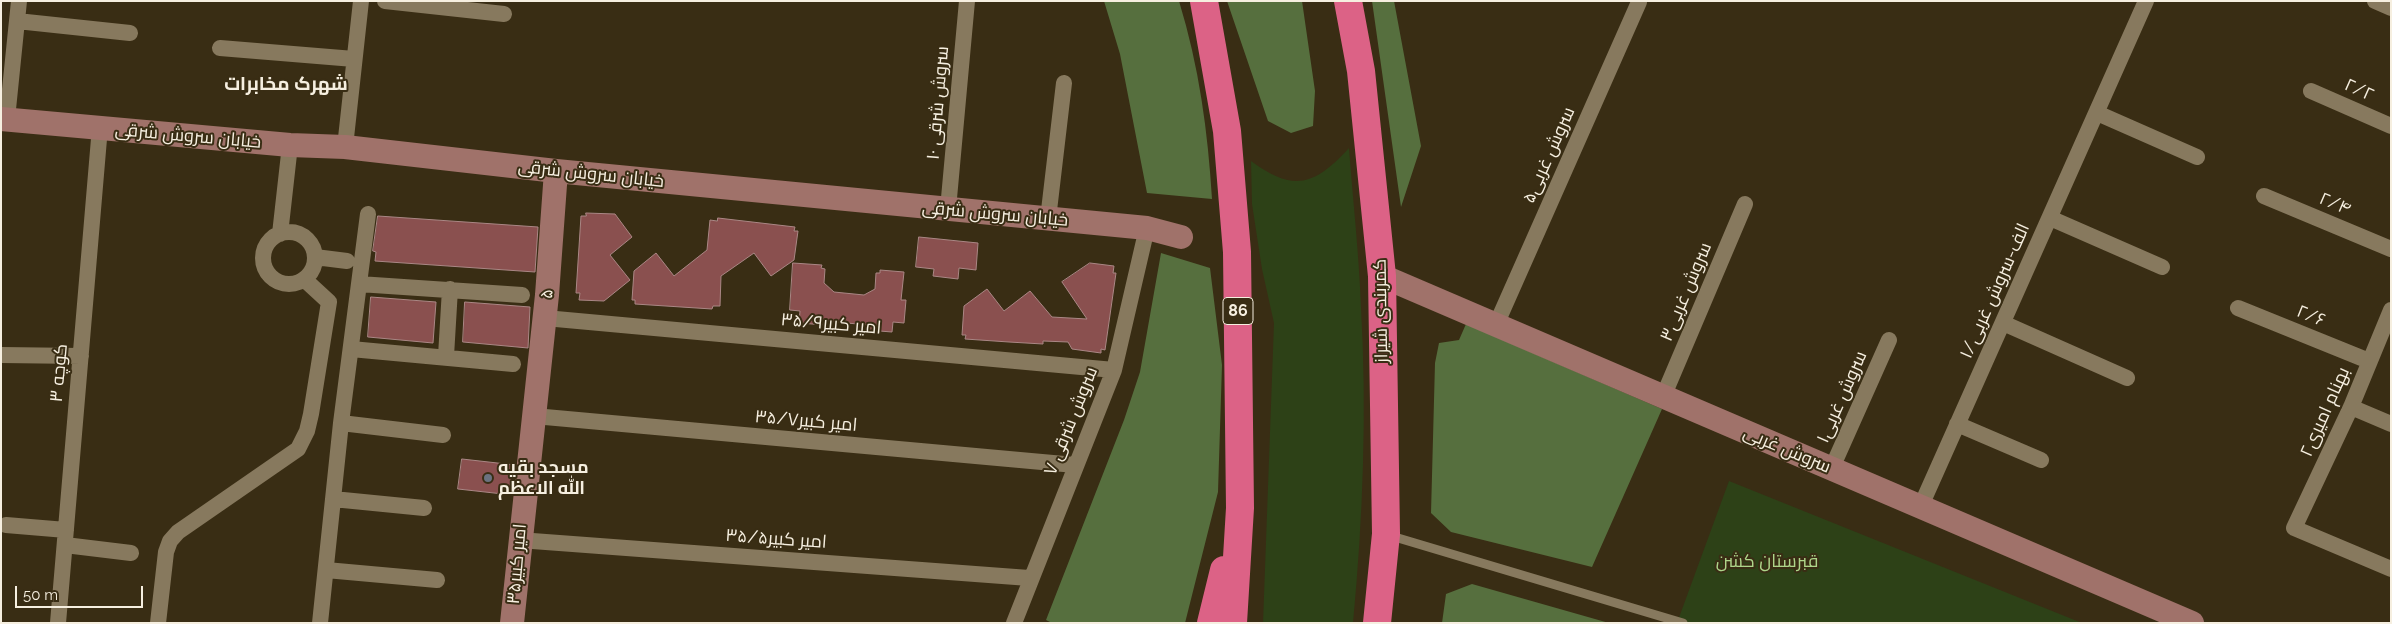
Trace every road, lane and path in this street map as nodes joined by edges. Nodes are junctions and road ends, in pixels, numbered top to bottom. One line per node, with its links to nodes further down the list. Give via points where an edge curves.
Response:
1 (19, 1): 12 (street)
2 (361, 1): 15 (street)
3 (386, 1): 11 (street)
4 (967, 1): 28 (street, سروش شرقی ۱۰)
5 (1204, 1): 70 (highway, 86, via 1227,131 1237,252)
6 (1348, 1): 39 (highway, کمربندی شیراز, via 1362,71)
7 (2146, 1): 18 (street, ۱/الف-سروش غربی)
8 (2375, 1): 10 (street)
9 (1639, 2): 48 (street, سروش غربی۵)
10 (2391, 8)
11 (504, 14)
12 (17, 21): 13 (street); 19 (street)
13 (130, 33)
14 (220, 48): 15 (street)
15 (354, 59): 23 (street)
16 (1064, 83): 31 (street)
17 (2311, 90): 20 (street, ۲/۲)
18 (2097, 113): 24 (street); 30 (street, ۱/الف-سروش غربی)
19 (4, 119): 21 (street, خیابان سروش شرقی)
20 (2391, 126)
21 (100, 127): 22 (street, خیابان سروش شرقی); 52 (street, کوچه ۳)
22 (290, 145): 23 (street, خیابان سروش شرقی); 33 (street)
23 (345, 147): 25 (street, خیابان سروش شرقی)
24 (2197, 157)
25 (556, 172): 28 (street, خیابان سروش شرقی); 46 (street, ۵)
26 (2264, 196): 35 (street, ۲/۴)
27 (1745, 204): 58 (street, سروش غربی۳)
28 (948, 209): 31 (street, خیابان سروش شرقی)
29 (368, 214): 41 (street)
30 (2050, 218): 38 (street); 47 (street, ۱/الف-سروش غربی)
31 (1048, 219): 32 (street, خیابان سروش شرقی)
32 (1147, 228): 34 (street, خیابان سروش شرقی); 56 (street, سروش شرقی ۷)
33 (280, 234): 36 (street, via 288,232 304,236 310,242); 40 (street, via 272,238 264,253 266,270 272,277 288,284)
34 (1181, 237)
35 (2391, 249)
36 (315, 258): 37 (street); 40 (street, via 314,266)
37 (347, 261)
38 (2162, 267)
39 (1382, 276): 48 (street, سروش غربی); 73 (highway, کمربندی شیراز)
40 (304, 279): 82 (street, via 328,302 307,431 298,449 178,532 170,541)
41 (359, 284): 42 (street); 50 (street)
42 (450, 289): 43 (street); 53 (street)
43 (522, 295)
44 (2238, 308): 54 (street, ۲/۶)
45 (2391, 310): 54 (street, بهنام امیری۲)
46 (545, 318): 56 (street, امیر کبیر۳۵/۹); 60 (street, ۵)
47 (2003, 322): 57 (street); 62 (street, ۱/الف-سروش غربی)
48 (1496, 325): 58 (street, سروش غربی)
49 (1888, 340): 67 (street, سروش غربی۱)
50 (350, 349): 53 (street); 61 (street)
51 (1, 354): 52 (street)
52 (80, 356): 74 (street, کوچه ۳)
53 (446, 356): 55 (street)
54 (2369, 361): 59 (street, بهنام امیری۲)
55 (513, 364)
56 (1114, 370): 66 (street, سروش شرقی ۷)
57 (2127, 378)
58 (1663, 397): 67 (street, سروش غربی)
59 (2351, 407): 63 (street); 77 (street, بهنام امیری۲, via 2294,528)
60 (534, 416): 66 (street, امیر کبیر۳۵/۷); 75 (street, امیر کبیر۳۵)
61 (341, 423): 64 (street); 68 (street)
62 (1957, 424): 65 (street); 71 (street, ۱/الف-سروش غربی)
63 (2391, 424)
64 (443, 435)
65 (2041, 460)
66 (1075, 465): 79 (street, سروش شرقی ۷)
67 (1832, 470): 71 (street, سروش غربی)
68 (333, 499): 69 (street); 78 (street)
69 (424, 508)
70 (1240, 508): 86 (highway); 87 (highway, 86)
71 (1920, 508): 91 (street, سروش غربی)
72 (6, 524): 74 (street)
73 (1386, 534): 88 (highway, کمربندی شیراز); 89 (highway); 90 (lane)
74 (65, 538): 76 (street); 81 (street, کوچه ۳)
75 (519, 540): 79 (street, امیر کبیر۳۵/۵); 84 (street, امیر کبیر۳۵)
76 (131, 553)
77 (2391, 569)
78 (326, 570): 80 (street); 83 (street)
79 (1029, 578): 85 (street, سروش شرقی ۷)
80 (437, 580)
81 (58, 623)
82 (158, 623)
83 (320, 623)
84 (512, 623)
85 (1014, 623)
86 (1210, 623)
87 (1233, 623)
88 (1377, 623)
89 (1392, 623)
90 (1682, 623)
91 (2192, 623)

